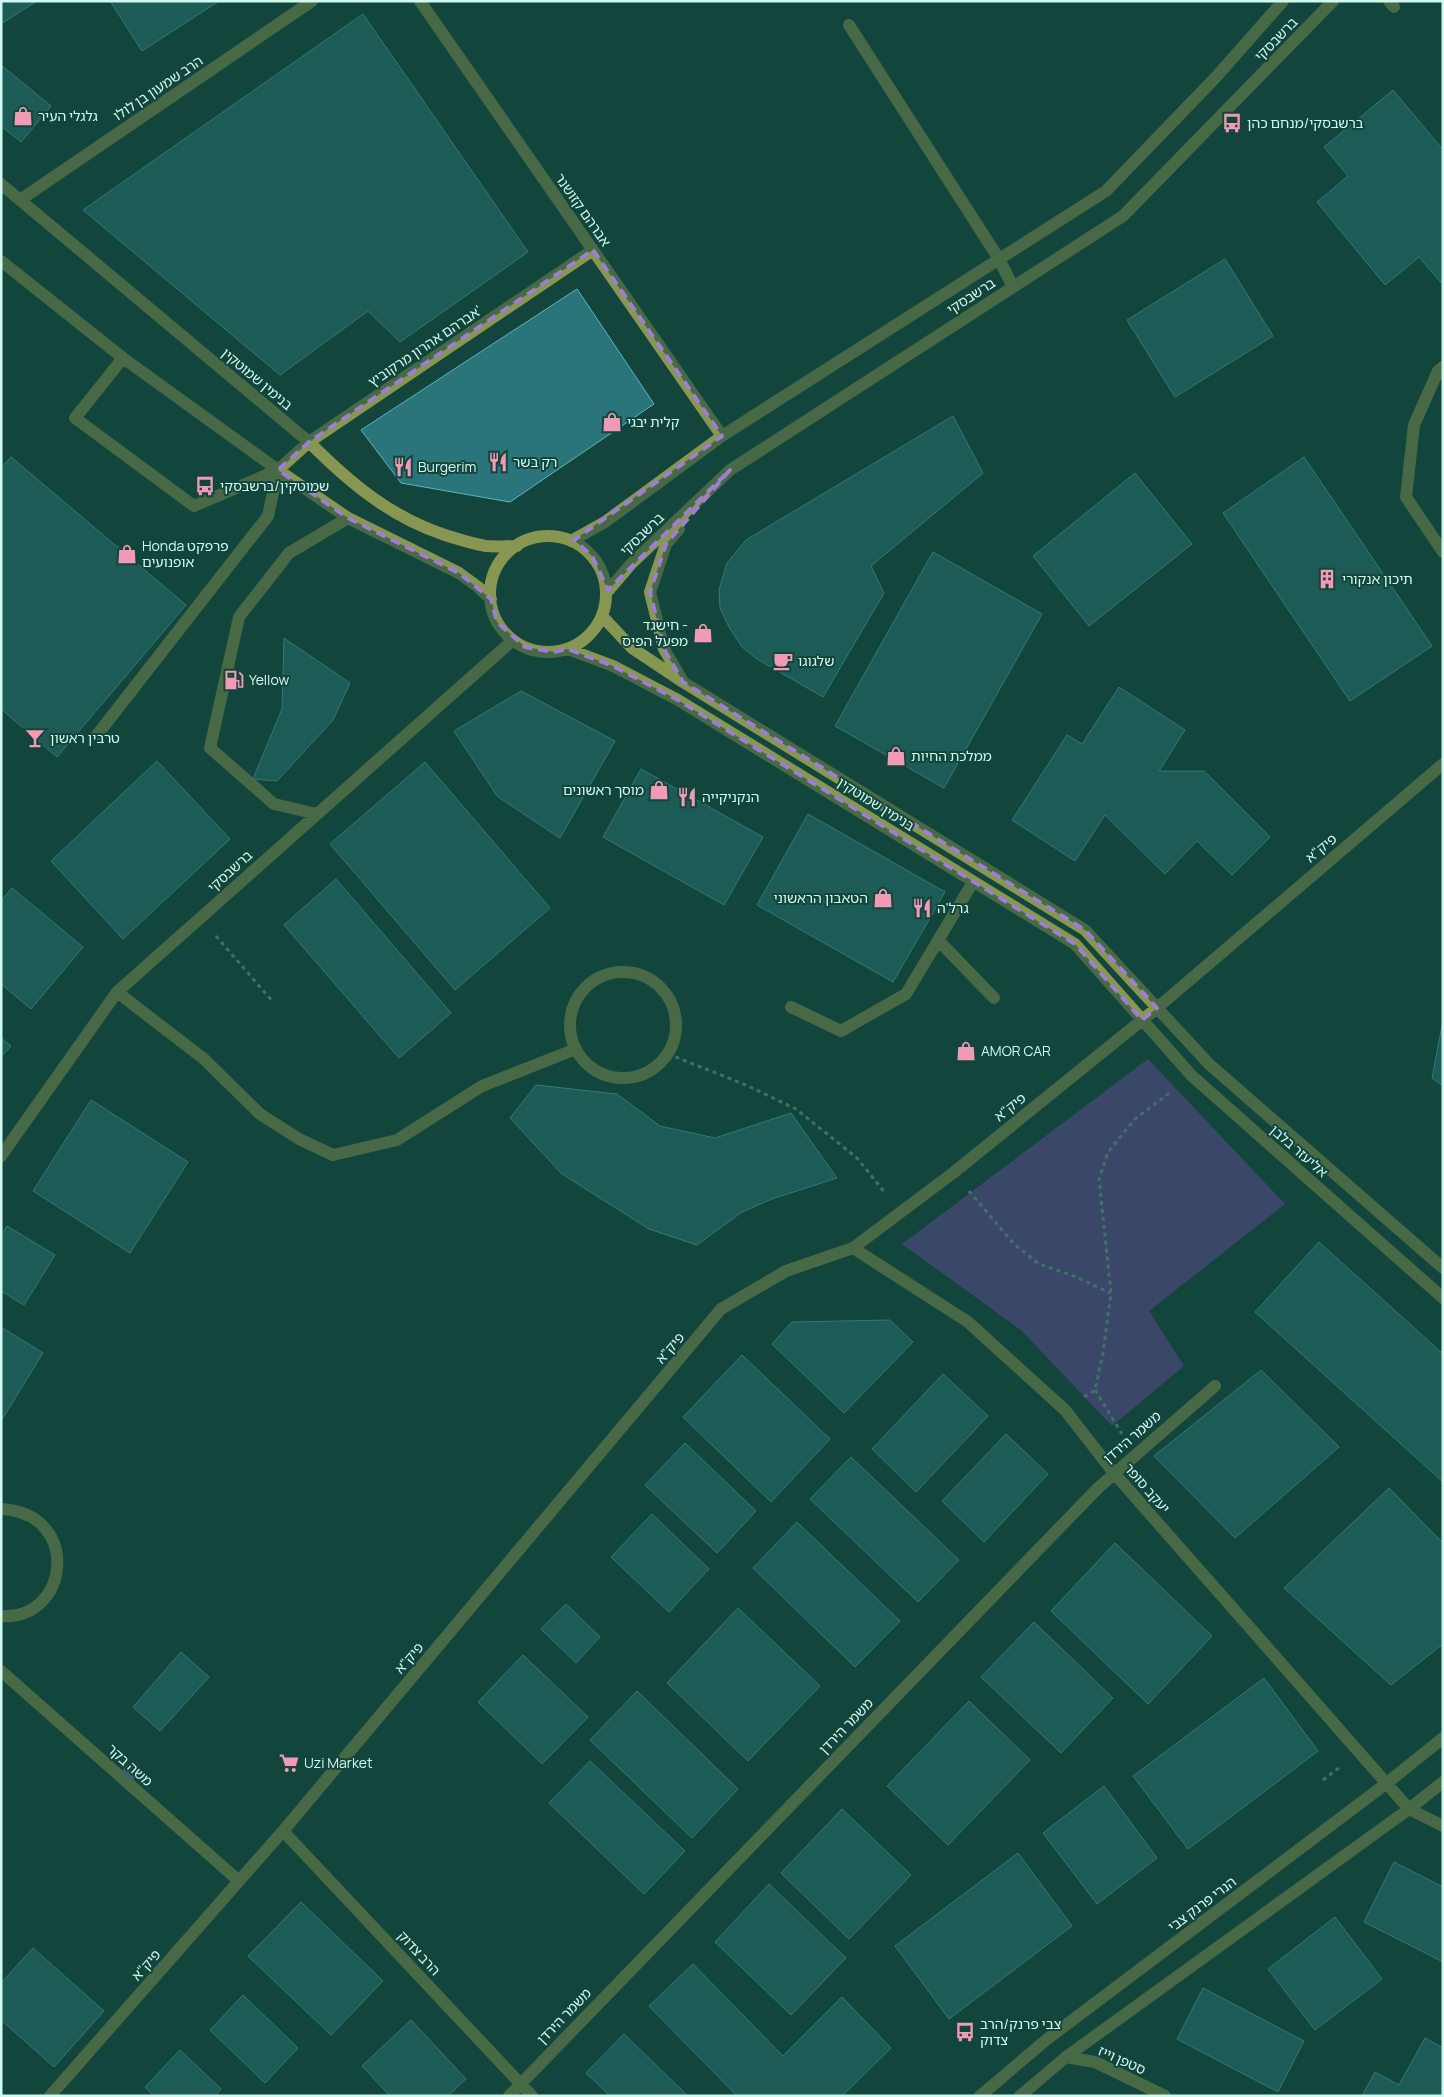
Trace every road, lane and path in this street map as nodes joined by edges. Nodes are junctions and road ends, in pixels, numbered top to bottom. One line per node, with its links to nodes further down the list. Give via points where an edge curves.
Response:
1 (312, 1): 7 (street, הרב שמעון בן לולו)
2 (420, 1): 8 (street, אברהם קזושנר)
3 (1283, 1): 9 (street, ברשבסקי, via 1216,77 1106,191)
4 (1333, 1): 11 (street, ברשבסקי, via 1123,216)
5 (849, 25): 9 (street)
6 (1, 184): 7 (street, בנימין שמוטקין)
7 (20, 200): 15 (street, בנימין שמוטקין)
8 (593, 250): 14 (street, אברהם קזושנר); 15 (street, אברהם אהרון מרקוביץ')
9 (999, 259): 11 (street); 14 (street, ברשבסקי)
10 (1, 261): 12 (street)
11 (1014, 287): 17 (street, ברשבסקי)
12 (123, 358): 16 (street); 16 (street, אברהם אהרון מרקוביץ', via 75,418 194,506)
13 (1443, 368): 21 (street, via 1438,371 1414,426 1406,497)
14 (722, 436): 19 (street, ברשבסקי, via 605,522)
15 (309, 442): 16 (street, אברהם אהרון מרקוביץ'); 20 (street, בנימין שמוטקין, via 337,470 380,504 421,527 485,546)
16 (278, 470): 18 (street); 28 (street, via 268,516)
17 (730, 470): 22 (street, ברשבסקי, via 631,564); 27 (street, via 666,544 650,592 664,648)
18 (348, 518): 23 (street, via 459,572); 30 (street, via 289,553 240,617 210,748 274,804)
19 (571, 541): 20 (street, via 543,537); 22 (street, via 592,556 600,567)
20 (517, 546): 23 (street, via 496,569)
21 (1443, 552)
22 (606, 593): 24 (street)
23 (491, 599): 25 (street, via 497,622)
24 (602, 616): 26 (street, via 588,636); 27 (street, בנימין שמוטקין, via 632,648)
25 (513, 640): 26 (street, via 539,652); 30 (street, ברשבסקי)
26 (568, 649): 31 (street, בנימין שמוטקין, via 613,666 678,700)
27 (684, 682): 38 (street, בנימין שמוטקין, via 1085,930)
28 (97, 734)
29 (1443, 764): 38 (street, פיק"א)
30 (317, 814): 32 (street, ברשבסקי)
31 (973, 882): 33 (street); 39 (street, בנימין שמוטקין, via 1075,944)
32 (200, 918): 34 (street, ברשבסקי); 36 (path)
33 (938, 940): 35 (street); 37 (street, via 906,994 841,1031)
34 (117, 992): 40 (street, via 204,1059 260,1114 299,1139 333,1155 397,1140 482,1086); 43 (street, ברשבסקי)
35 (994, 998)
36 (273, 1002)
37 (791, 1007)
38 (1157, 1008): 39 (street, פיק"א); 47 (street, אליעזר בלבן, via 1209,1064)
39 (1142, 1020): 42 (street, אליעזר בלבן); 44 (street, פיק"א)
40 (576, 1050): 41 (street, via 603,1074 621,1078 655,1068); 41 (street, via 571,1034 571,1017 576,1001 599,978 615,972 632,972 648,977 671,1001 677,1019 675,1038)
41 (668, 1054): 45 (path, via 796,1109 857,1158)
42 (1192, 1076): 48 (path, via 1135,1119 1108,1152 1099,1179); 49 (street, אליעזר בלבן)
43 (1, 1156)
44 (952, 1173): 45 (street, פיק"א); 48 (path, via 1014,1244 1039,1264)
45 (901, 1212): 46 (street, פיק"א)
46 (854, 1248): 52 (street, יעקב סופר, via 968,1322); 63 (street, פיק"א, via 786,1271 721,1309)
47 (1443, 1268)
48 (1111, 1293): 51 (path)
49 (1443, 1298)
50 (1215, 1386): 53 (street, משמר הירדן)
51 (1095, 1390): 52 (path); 53 (path)
52 (1065, 1410): 54 (street, יעקב סופר)
53 (1135, 1455): 54 (street, משמר הירדן)
54 (1114, 1473): 60 (street, יעקב סופר); 66 (street, משמר הירדן)
55 (1, 1509): 56 (street, via 32,1516 44,1526 54,1541 58,1557 57,1574 51,1590 40,1603 25,1612)
56 (1, 1616)
57 (1, 1671): 64 (street, משה בקר)
58 (1443, 1738): 60 (street, הנרי פרנק צבי)
59 (1443, 1782): 61 (street)
60 (1386, 1783): 61 (street, יעקב סופר); 70 (street, הנרי פרנק צבי, via 1046,2040)
61 (1409, 1809): 62 (street); 65 (street)
62 (1443, 1826)
63 (283, 1831): 64 (street, פיק"א); 66 (street, הרב צדוק)
64 (239, 1881): 67 (street, פיק"א)
65 (1066, 2057): 71 (street); 72 (street, סטפן וייז, via 1095,2062)
66 (520, 2083): 68 (street, משמר הירדן); 69 (street, הרב צדוק)
67 (50, 2096)
68 (508, 2096)
69 (532, 2096)
70 (980, 2096)
71 (1020, 2096)
72 (1165, 2096)

